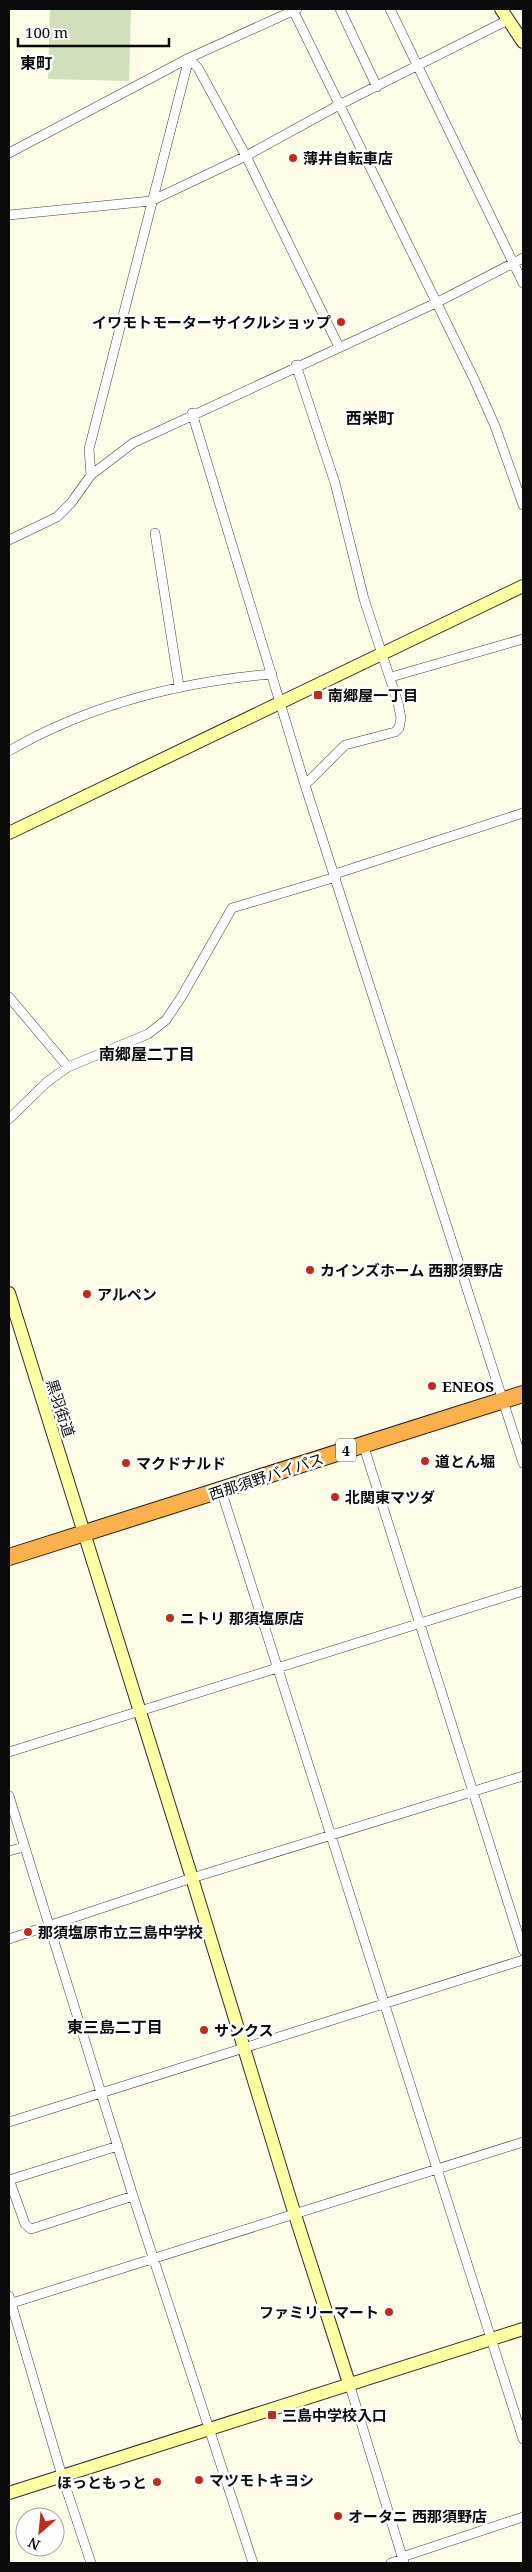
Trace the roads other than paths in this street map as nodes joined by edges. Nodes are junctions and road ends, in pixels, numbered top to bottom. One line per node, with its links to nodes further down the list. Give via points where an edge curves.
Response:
1 (340, 9): 9 (street)
2 (390, 9): 8 (street)
3 (501, 9): 5 (street)
4 (295, 10): 7 (street); 10 (street)
5 (508, 20): 6 (street); 8 (street)
6 (523, 42)
7 (189, 58): 11 (street); 12 (street, via 198,68); 13 (street)
8 (418, 67): 9 (street); 16 (street)
9 (377, 87): 10 (street)
10 (339, 105): 12 (street); 18 (street)
11 (9, 153)
12 (246, 156): 13 (street); 19 (street)
13 (151, 201): 14 (street); 22 (street, via 89,449)
14 (9, 215)
15 (523, 258): 16 (street)
16 (513, 263): 17 (street); 18 (street)
17 (523, 283)
18 (436, 303): 19 (street); 23 (street, via 495,426)
19 (340, 347): 20 (street)
20 (296, 365): 21 (street); 28 (street, via 335,484 364,599)
21 (192, 413): 22 (street, via 133,442); 29 (street)
22 (91, 475): 25 (street, via 57,517)
23 (523, 504)
24 (155, 533): 31 (street)
25 (9, 540)
26 (523, 586): 28 (street)
27 (523, 639): 30 (street)
28 (383, 653): 30 (street); 32 (street)
29 (272, 674): 31 (street); 32 (street)
30 (392, 677): 34 (street, via 401,718 399,728 345,745)
31 (179, 686): 33 (street, via 147,693 83,716)
32 (280, 702): 34 (street); 36 (street)
33 (9, 751)
34 (305, 785): 37 (street)
35 (523, 813): 37 (street)
36 (9, 833)
37 (336, 876): 39 (street, via 232,908 166,1020 148,1034); 43 (street)
38 (9, 997): 39 (street)
39 (68, 1067): 40 (street, via 47,1082)
40 (9, 1119)
41 (9, 1293): 47 (street, 黒羽街道)
42 (523, 1394): 43 (highway, 西那須野バイパス / 4)
43 (503, 1400): 44 (highway, 西那須野バイパス / 4); 45 (street)
44 (363, 1444): 46 (highway, 西那須野バイパス / 4); 50 (street)
45 (523, 1463)
46 (221, 1490): 47 (highway, 西那須野バイパス / 4); 51 (street)
47 (84, 1533): 48 (highway, 西那須野バイパス / 4); 52 (street, 黒羽街道)
48 (9, 1557)
49 (523, 1591): 50 (street)
50 (420, 1623): 51 (street); 55 (street)
51 (278, 1667): 52 (street); 57 (street)
52 (140, 1712): 53 (street); 60 (street, 黒羽街道)
53 (9, 1752)
54 (523, 1776): 55 (street)
55 (474, 1791): 57 (street); 63 (street)
56 (9, 1796): 58 (street)
57 (331, 1837): 60 (street); 65 (street)
58 (24, 1846): 59 (street); 61 (street)
59 (9, 1851)
60 (192, 1878): 61 (street); 66 (street, 黒羽街道)
61 (50, 1925): 62 (street); 67 (street)
62 (9, 1939)
63 (523, 1950)
64 (523, 1960): 65 (street)
65 (386, 2004): 66 (street); 71 (street)
66 (244, 2048): 67 (street); 74 (street, 黒羽街道)
67 (102, 2093): 68 (street); 70 (street)
68 (9, 2122)
69 (523, 2142): 71 (street)
70 (118, 2146): 72 (street); 73 (street)
71 (438, 2169): 74 (street); 78 (street)
72 (9, 2180): 73 (street, via 25,2224 31,2229)
73 (133, 2196): 75 (street)
74 (294, 2215): 75 (street); 79 (street, 黒羽街道)
75 (153, 2257): 76 (street); 80 (street)
76 (10, 2301): 82 (street)
77 (523, 2329): 78 (street)
78 (491, 2339): 79 (street); 81 (street)
79 (349, 2383): 80 (street); 85 (street)
80 (209, 2430): 82 (street); 87 (street)
81 (523, 2439)
82 (62, 2476): 83 (street); 86 (street)
83 (9, 2493)
84 (523, 2517): 85 (street)
85 (403, 2560): 88 (street)
86 (91, 2563)
87 (253, 2563)
88 (390, 2563)

